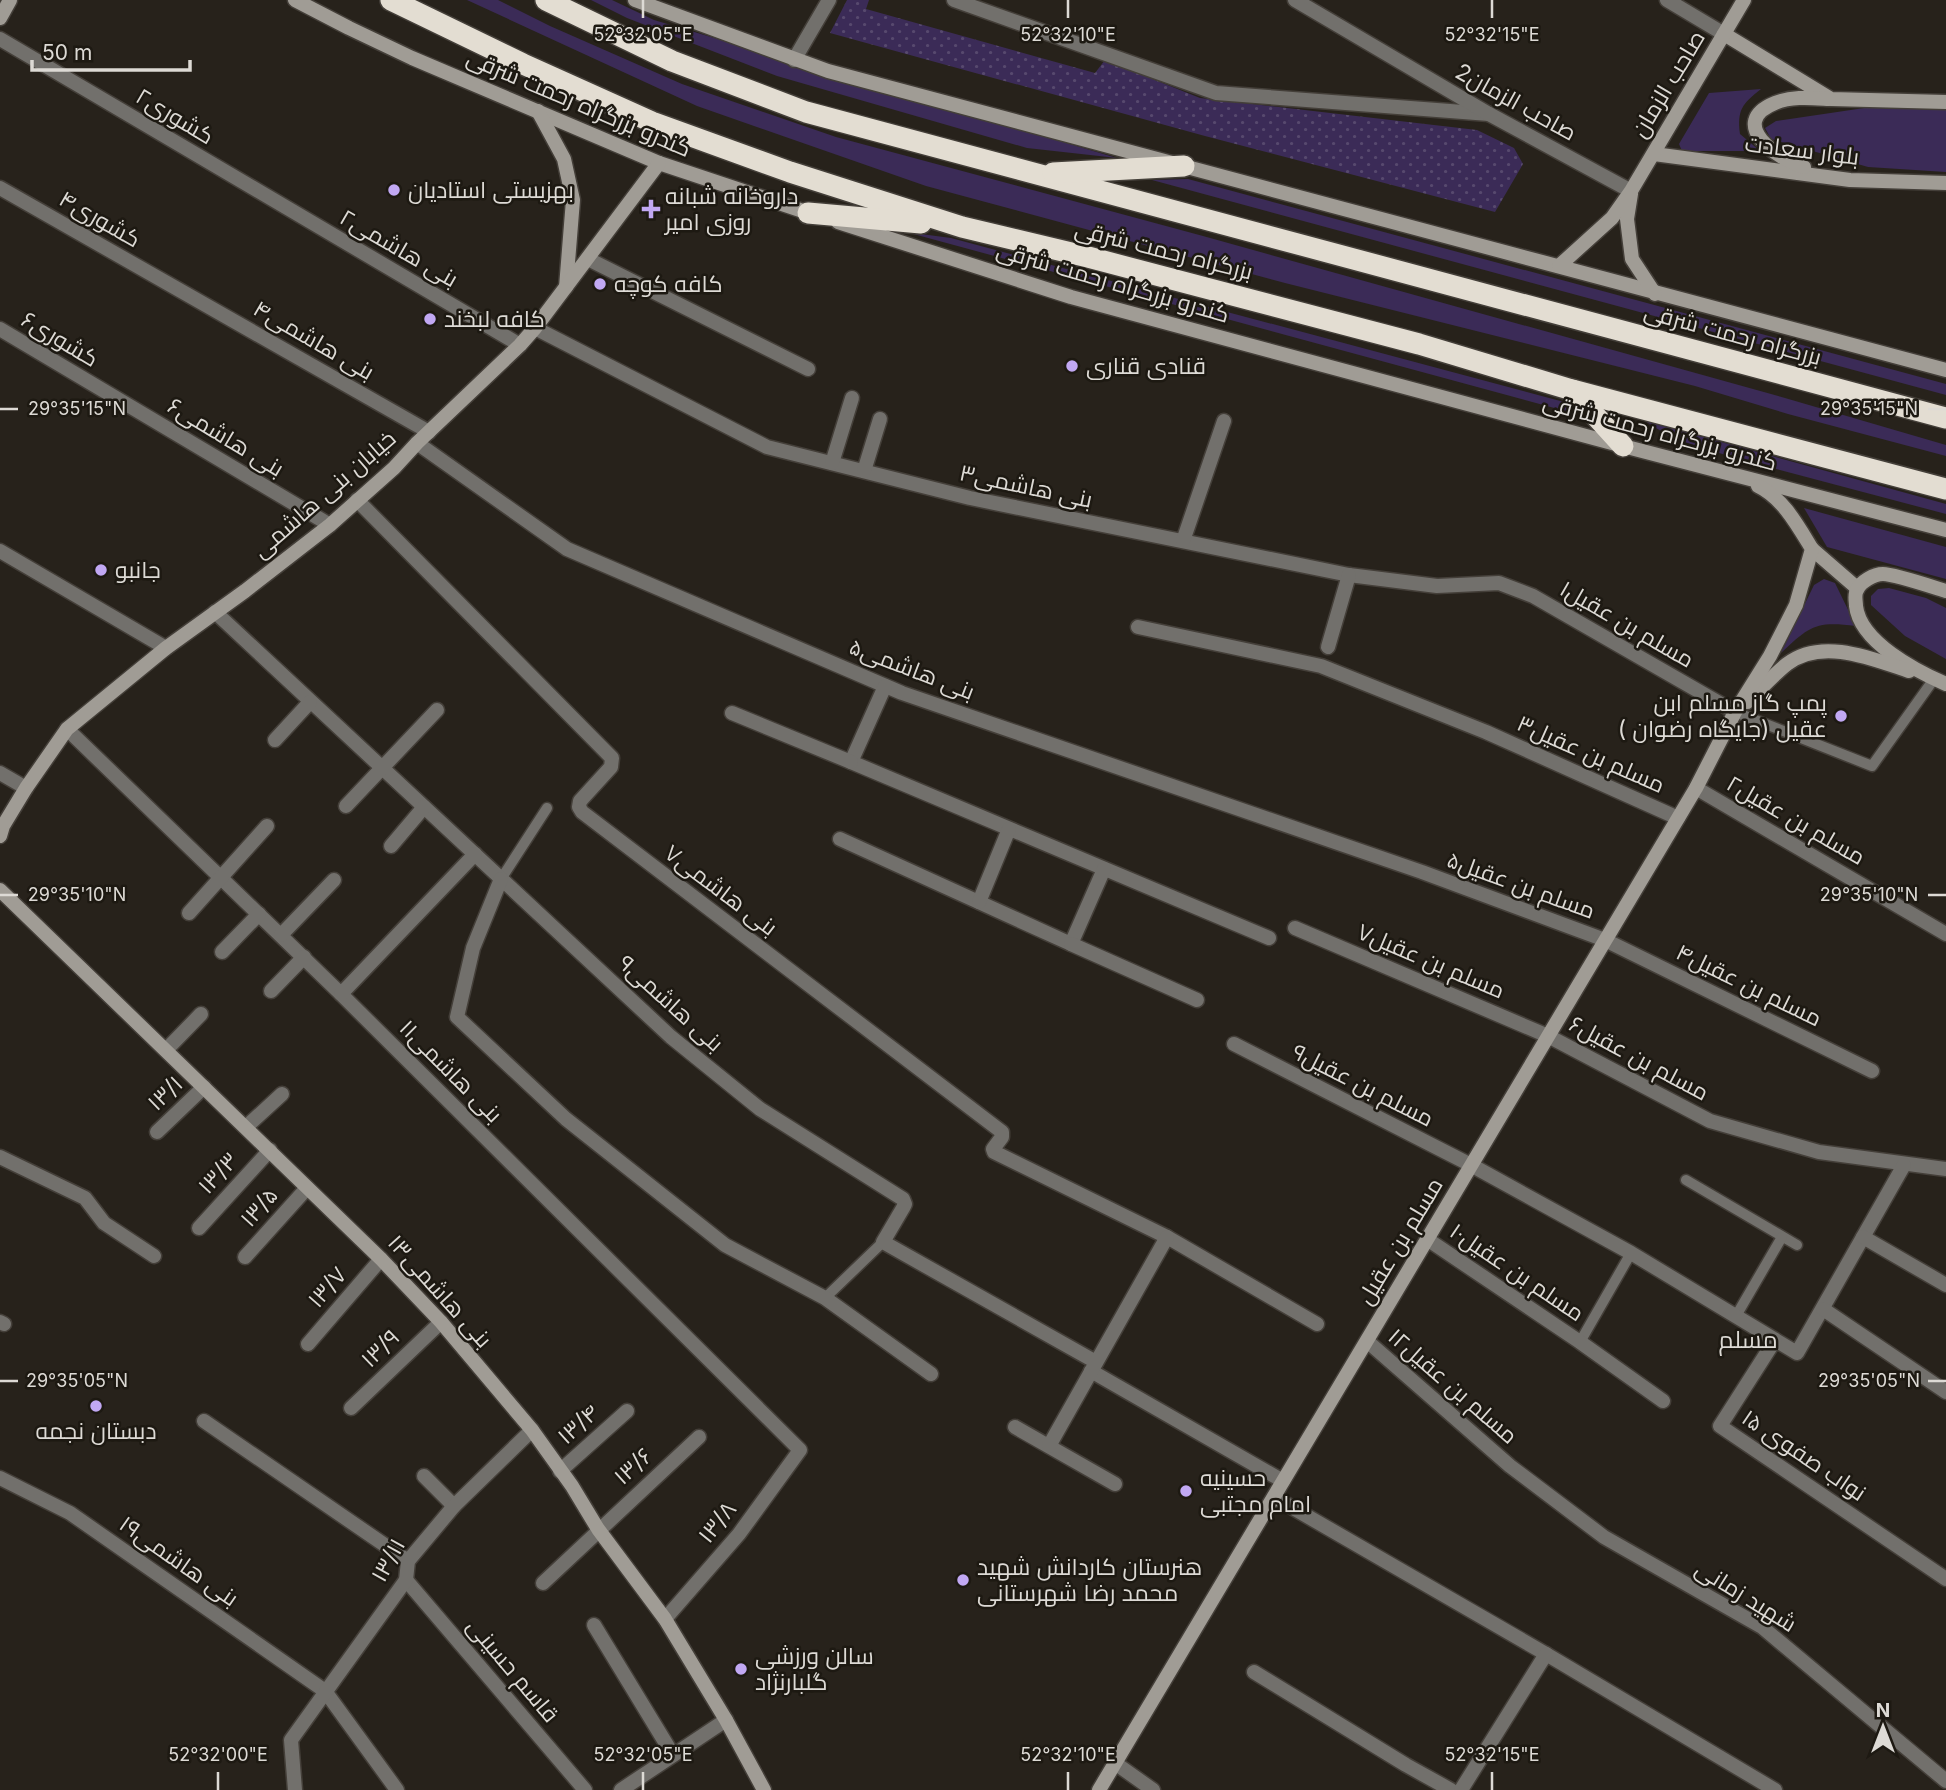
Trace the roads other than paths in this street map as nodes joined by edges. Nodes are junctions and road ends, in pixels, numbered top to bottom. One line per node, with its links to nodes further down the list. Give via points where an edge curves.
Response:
1 (10, 0): 11 (street)
2 (295, 0): 17 (street, کندرو بزرگراه رحمت شرقی, via 412,58)
3 (391, 0): 29 (highway, بزرگراه رحمت شرقی, via 652,122)
4 (546, 0): 22 (highway, بزرگراه رحمت شرقی, via 672,61 806,112)
5 (635, 0): 14 (street)
6 (829, 0): 14 (street)
7 (954, 0): 18 (street, via 1216,93)
8 (1667, 0): 12 (street)
9 (1745, 0): 12 (street, صاحب الزمان)
10 (1304, 2): 18 (street, 2صاحب الزمان)
11 (0, 18)
12 (1724, 34): 15 (street); 19 (street, صاحب الزمان)
13 (0, 39): 26 (street, کشوری۲)
14 (794, 60): 21 (street)
15 (1831, 99): 16 (street); 23 (street, via 1794,98 1774,104 1756,119 1756,130 1765,146 1790,163)
16 (1946, 102)
17 (538, 111): 20 (street, کندرو بزرگراه رحمت شرقی); 32 (street, via 564,159 573,200)
18 (1489, 114): 27 (street, 2صاحب الزمان)
19 (1654, 154): 23 (street, بلوار سعادت); 27 (street, صاحب الزمان)
20 (659, 163): 28 (street, کندرو بزرگراه رحمت شرقی); 30 (street, خیابان بنی هاشمی)
21 (1184, 166): 22 (highway); 31 (street)
22 (1033, 174): 43 (highway, بزرگراه رحمت شرقی)
23 (1850, 180): 24 (street, بلوار سعادت)
24 (1946, 183)
25 (0, 188): 33 (street, کشوری۴)
26 (255, 190): 37 (street, ۲بنی هاشمی)
27 (1632, 191): 31 (street, صاحب الزمان, via 1612,218); 34 (street, via 1627,219 1632,259)
28 (808, 213): 29 (highway); 48 (street, کندرو بزرگراه رحمت شرقی, via 1071,297)
29 (962, 227): 41 (highway, بزرگراه رحمت شرقی, via 1419,344)
30 (588, 259): 32 (street, خیابان بنی هاشمی); 38 (street)
31 (1559, 266): 34 (street)
32 (566, 288): 35 (street, خیابان بنی هاشمی)
33 (177, 289): 46 (street, ۴بنی هاشمی)
34 (1655, 294): 39 (street)
35 (535, 328): 37 (street, خیابان بنی هاشمی); 49 (street, بنی هاشمی۳, via 767,447)
36 (0, 329): 40 (street, کشوری۶)
37 (520, 345): 46 (street, خیابان بنی هاشمی)
38 (808, 369)
39 (1946, 370)
40 (98, 387): 54 (street, ۶بنی هاشمی)
41 (1573, 390): 48 (highway); 52 (highway, بزرگراه رحمت شرقی)
42 (852, 398): 49 (street)
43 (1946, 418)
44 (880, 419): 50 (street)
45 (1224, 421): 56 (street)
46 (429, 432): 47 (street, خیابان بنی هاشمی)
47 (417, 443): 53 (street, خیابان بنی هاشمی); 68 (street, بنی هاشمی۵, via 567,549)
48 (1623, 446): 51 (street, کندرو بزرگراه رحمت شرقی)
49 (832, 463): 50 (street, بنی هاشمی۳)
50 (864, 471): 56 (street, بنی هاشمی۳, via 970,498)
51 (1732, 474): 55 (street, کندرو بزرگراه رحمت شرقی); 57 (street, via 1768,491 1794,519)
52 (1946, 489)
53 (357, 500): 54 (street, خیابان بنی هاشمی); 127 (street, بنی هاشمی۷, via 612,758 611,767 580,801 582,813 1002,1132 994,1152)
54 (330, 525): 63 (street, خیابان بنی هاشمی)
55 (1946, 530)
56 (1183, 541): 59 (street, بنی هاشمی۳)
57 (1812, 549): 60 (street); 71 (street, مسلم بن عقیل, via 1796,605)
58 (0, 551): 66 (street)
59 (1349, 575): 62 (street, بنی هاشمی۳, via 1437,586 1499,583); 65 (street)
60 (1857, 588): 61 (street, via 1884,574); 67 (street, via 1857,616 1874,641)
61 (1946, 591)
62 (1533, 596): 71 (street, مسلم بن عقیل۱)
63 (215, 612): 66 (street, خیابان بنی هاشمی); 69 (street, بنی هاشمی۹)
64 (1138, 627): 83 (street, مسلم بن عقیل۳, via 1321,666 1486,732)
65 (1328, 647)
66 (166, 648): 73 (street, خیابان بنی هاشمی)
67 (1940, 682): 71 (street, via 1866,656 1821,650 1789,662); 71 (lane, via 1872,766)
68 (885, 685): 75 (street); 91 (street, بنی هاشمی۵)
69 (310, 702): 74 (street); 76 (street, بنی هاشمی۹)
70 (437, 710): 76 (street)
71 (1735, 712): 79 (street, مسلم بن عقیل)
72 (732, 713): 75 (street)
73 (67, 729): 78 (street, خیابان بنی هاشمی); 92 (street, بنی هاشمی۱۱)
74 (275, 740)
75 (850, 762): 85 (street)
76 (382, 768): 80 (street); 81 (street, بنی هاشمی۹)
77 (0, 773): 78 (street)
78 (26, 788): 86 (street, خیابان بنی هاشمی)
79 (1696, 788): 83 (street, مسلم بن عقیل); 100 (street, مسلم بن عقیل۲)
80 (346, 806)
81 (424, 807): 88 (street); 89 (street, بنی هاشمی۹)
82 (547, 808): 93 (lane)
83 (1678, 818): 103 (street, مسلم بن عقیل)
84 (267, 826): 92 (street)
85 (1009, 829): 90 (street); 96 (street)
86 (0, 836)
87 (840, 839): 96 (street)
88 (391, 846)
89 (475, 854): 93 (street, بنی هاشمی۹); 108 (street)
90 (1104, 869): 102 (street); 104 (street)
91 (1422, 872): 103 (street, مسلم بن عقیل۵)
92 (221, 877): 97 (street); 98 (street, بنی هاشمی۱۱)
93 (501, 878): 131 (street, بنی هاشمی۹, via 671,1037 760,1109 903,1199 905,1204); 138 (street, via 473,948 457,1017 566,1119 724,1245)
94 (334, 880): 101 (street)
95 (0, 890): 113 (street, بنی هاشمی۱۳)
96 (979, 902): 104 (street)
97 (189, 913)
98 (259, 914): 101 (street, بنی هاشمی۱۱); 105 (street)
99 (1295, 928): 111 (street, مسلم بن عقیل۷)
100 (1946, 934)
101 (281, 935): 106 (street, بنی هاشمی۱۱)
102 (1269, 938)
103 (1605, 940): 111 (street, مسلم بن عقیل); 114 (street, مسلم بن عقیل۴)
104 (1071, 944): 109 (street)
105 (222, 952)
106 (304, 957): 107 (street); 108 (street, بنی هاشمی۱۱)
107 (271, 991)
108 (341, 994): 158 (street, بنی هاشمی۱۱)
109 (1197, 1000)
110 (201, 1014): 113 (street)
111 (1548, 1036): 121 (street, مسلم بن عقیل); 122 (street, مسلم بن عقیل۶, via 1710,1121 1819,1152)
112 (1234, 1044): 121 (street, مسلم بن عقیل۹)
113 (166, 1050): 115 (street, بنی هاشمی۱۳)
114 (1872, 1071)
115 (204, 1087): 117 (street, بنی هاشمی۱۳); 118 (street, ۱۳/۱)
116 (282, 1094): 117 (street)
117 (246, 1126): 119 (street, بنی هاشمی۱۳)
118 (157, 1132)
119 (270, 1150): 125 (street, بنی هاشمی۱۳); 126 (street, ۱۳/۳)
120 (0, 1157): 134 (street, via 85,1198 104,1223)
121 (1471, 1165): 130 (street, مسلم بن عقیل); 133 (street, مسلم بن عقیل۹)
122 (1904, 1165): 123 (street, مسلم بن عقیل۶); 129 (street)
123 (1946, 1170)
124 (1686, 1180): 128 (lane)
125 (307, 1188): 135 (street, ۱۳/۵); 136 (street, بنی هاشمی۱۳)
126 (198, 1228)
127 (1167, 1237): 142 (street); 147 (street)
128 (1782, 1237): 132 (lane); 140 (lane)
129 (1863, 1237): 137 (street); 139 (street)
130 (1427, 1239): 143 (street, مسلم بن عقیل); 145 (street, مسلم بن عقیل۱۰)
131 (883, 1242): 138 (lane); 147 (street)
132 (1797, 1245)
133 (1631, 1253): 140 (street, مسلم بن عقیل۹); 145 (lane)
134 (154, 1256)
135 (245, 1257)
136 (381, 1259): 141 (street, بنی هاشمی۱۳); 146 (street, ۱۳/۷)
137 (1946, 1285)
138 (825, 1297): 148 (street)
139 (1822, 1309): 144 (street, via 1797,1353); 149 (street)
140 (1736, 1316): 144 (street, مسلم بن عقیل۹)
141 (441, 1322): 151 (street, ۱۳/۹); 155 (street, بنی هاشمی۱۳)
142 (1317, 1324)
143 (1367, 1340): 159 (street, مسلم بن عقیل۱۲); 163 (street, مسلم بن عقیل)
144 (1775, 1340): 169 (street, نواب صفوی ۱۵, via 1720,1426)
145 (1580, 1342): 150 (street, مسلم بن عقیل۱۰)
146 (308, 1344)
147 (1094, 1366): 157 (street); 163 (street)
148 (931, 1374)
149 (1946, 1392)
150 (1663, 1401)
151 (351, 1408)
152 (627, 1411): 160 (street, ۱۳/۴)
153 (204, 1421): 168 (street)
154 (1015, 1427): 157 (street)
155 (532, 1430): 160 (street, بنی هاشمی۱۳); 166 (street, ۱۳/۱۱)
156 (699, 1437): 167 (street, ۱۳/۶)
157 (1049, 1446): 164 (street)
158 (800, 1450): 172 (street, ۱۳/۸, via 739,1534)
159 (1510, 1466): 180 (street, شهید زمانی, via 1604,1537 1762,1627)
160 (560, 1471): 167 (street, بنی هاشمی۱۳)
161 (424, 1476): 166 (street)
162 (0, 1478): 176 (street, بنی هاشمی۱۹, via 70,1513)
163 (1283, 1481): 165 (street, مسلم بن عقیل)
164 (1115, 1484)
165 (1274, 1496): 174 (street); 179 (street, مسلم بن عقیل)
166 (454, 1506): 168 (street, ۱۳/۱۱)
167 (598, 1529): 171 (street, ۱۳/۶); 172 (street, بنی هاشمی۱۳)
168 (408, 1561): 170 (street, ۱۳/۱۱)
169 (1946, 1579)
170 (406, 1580): 176 (street, ۱۳/۱۱); 183 (street, قاسم حسینی)
171 (543, 1583)
172 (665, 1619): 177 (street, بنی هاشمی۱۳)
173 (594, 1625): 178 (street)
174 (1546, 1654): 189 (street); 190 (street)
175 (1254, 1672): 188 (street)
176 (325, 1691): 181 (street, ۱۳/۱۱, via 291,1740); 182 (street, بنی هاشمی۱۹)
177 (726, 1720): 178 (street); 185 (street, بنی هاشمی۱۳)
178 (673, 1755): 184 (street)
179 (1115, 1763): 186 (street, مسلم بن عقیل); 187 (street)
180 (1946, 1781)
181 (295, 1790)
182 (397, 1790)
183 (585, 1790)
184 (621, 1790)
185 (764, 1790)
186 (1099, 1790)
187 (1153, 1790)
188 (1451, 1790)
189 (1461, 1790)
190 (1775, 1790)

